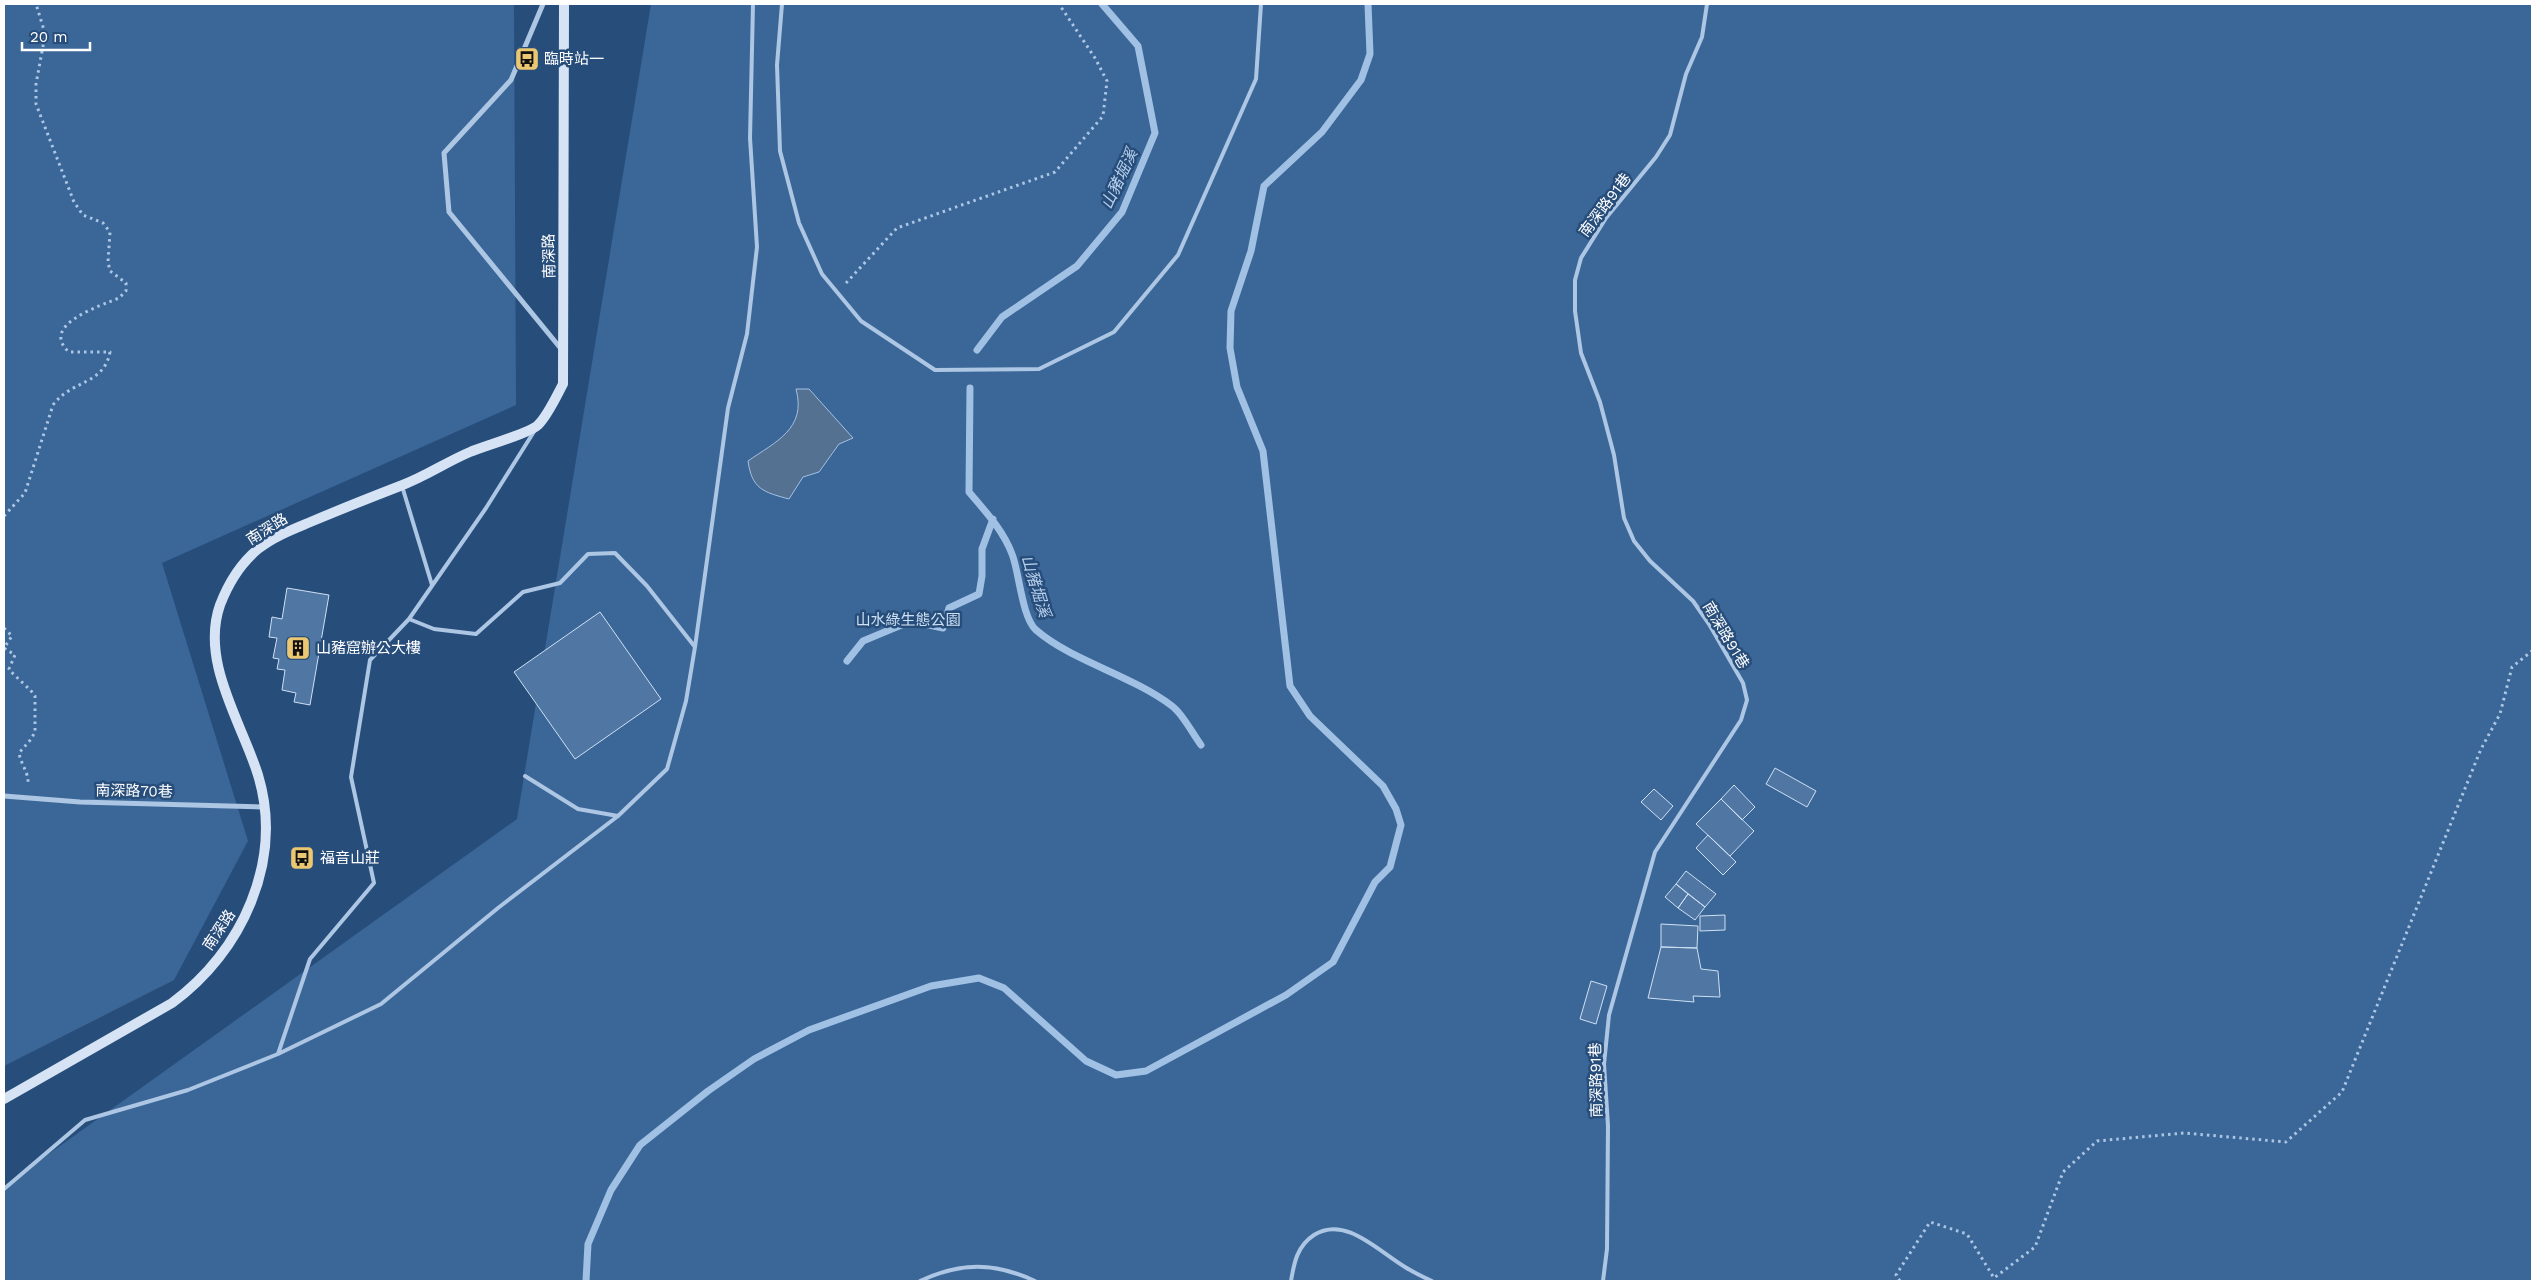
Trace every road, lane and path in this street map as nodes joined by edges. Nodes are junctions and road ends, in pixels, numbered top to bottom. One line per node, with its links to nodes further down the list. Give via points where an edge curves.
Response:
1 (36, 4): 13 (path, via 44,30 36,104 74,202 83,215 103,223 110,232 110,271 126,283 126,291 119,298 64,325 60,335 68,352 110,352 108,365 57,400 25,493)
2 (543, 4): 10 (street, via 511,80 444,153 449,212)
3 (564, 4): 10 (main road, 南深路)
4 (753, 4): 17 (lane, via 750,138 757,247 747,334 728,408)
5 (782, 4): 9 (lane, via 777,65 780,151 800,223 822,274)
6 (1059, 4): 9 (path, via 1107,82 1103,116 1055,172 897,228)
7 (1261, 4): 9 (lane, via 1256,78 1178,255 1114,332 1039,369 935,370 861,321)
8 (1707, 4): 31 (lane, 南深路91巷, via 1702,36 1686,74 1670,135 1656,158 1606,218 1581,258 1575,280 1575,311 1581,353 1605,419 1624,518 1634,541 1650,561 1693,601 1709,624 1742,683 1747,700 1741,720 1655,852 1609,1015 1604,1064 1608,1126 1607,1249)
9 (837, 292)
10 (564, 353): 11 (main road, 南深路, via 563,384)
11 (538, 426): 12 (main road, 南深路, via 468,453); 14 (lane)
12 (402, 486): 14 (lane); 22 (main road, 南深路, via 377,493 282,534 260,548 243,564 220,606 216,627 217,657 226,692 258,776)
13 (4, 516)
14 (432, 585): 15 (lane)
15 (409, 619): 17 (lane, via 434,629 476,634 523,592 560,583 588,554 615,553 647,586); 24 (lane, via 370,660 351,777 374,883 310,959)
16 (4, 628): 21 (path, via 12,636 4,648 15,654 9,669 35,696 35,731 19,753 29,778)
17 (695, 647): 23 (lane, via 686,701 667,769)
18 (2532, 651): 32 (path, via 2512,667 2500,714 2481,749 2342,1092 2286,1142 2184,1133 2097,1141 2063,1172 2035,1247 1994,1278 1967,1234 1930,1222 1896,1275)
19 (525, 776): 23 (lane, via 578,809)
20 (4, 796): 21 (street, 南深路70巷)
21 (27, 798): 22 (street, 南深路70巷)
22 (263, 807): 25 (main road, 南深路, via 263,851 258,885 248,913 208,972 172,1003)
23 (618, 816): 24 (lane, via 381,1004)
24 (278, 1054): 26 (lane, via 188,1090 85,1120)
25 (4, 1099)
26 (4, 1189)
27 (920, 1281): 28 (lane, via 938,1273 971,1266 994,1267)
28 (1035, 1281)
29 (1291, 1281): 30 (lane, via 1294,1259 1304,1241 1322,1230 1340,1228)
30 (1432, 1281)
31 (1603, 1281)
32 (1900, 1281)

